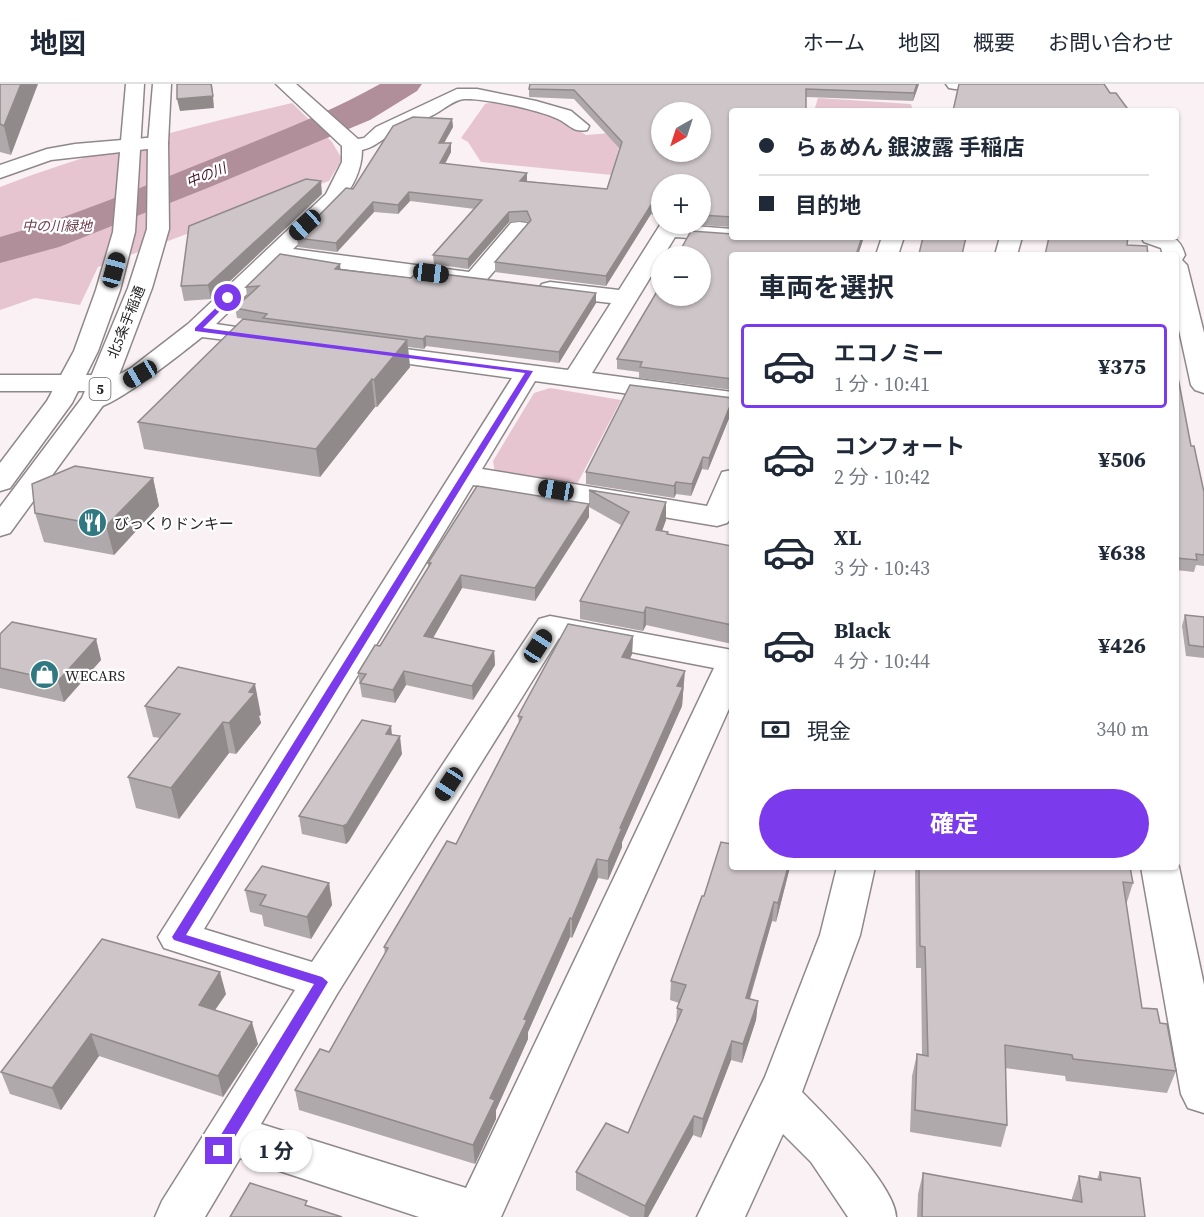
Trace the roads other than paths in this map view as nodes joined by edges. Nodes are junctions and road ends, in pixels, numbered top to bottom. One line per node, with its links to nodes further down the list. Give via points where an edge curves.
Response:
1 (135, 84): 12 (main road, 北5条手稲通 / 5)
2 (162, 84): 10 (main road, 北5条手稲通 / 5)
3 (285, 84): 11 (main road)
4 (495, 84): 7 (main road)
5 (955, 84): 6 (main road)
6 (1004, 85): 8 (main road)
7 (477, 94): 9 (main road, via 565,115); 11 (main road, via 457,94 383,131 370,142)
8 (1011, 103)
9 (580, 126)
10 (158, 143): 12 (main road); 33 (main road, 北5条手稲通 / 5, via 158,229 140,288)
11 (350, 143): 18 (main road, via 352,162 335,197)
12 (130, 146): 13 (main road, via 47,155); 30 (main road, 北5条手稲通 / 5, via 124,232 86,351)
13 (0, 172)
14 (519, 228): 20 (main road)
15 (729, 235): 23 (main road, via 668,230)
16 (1160, 240): 17 (main road, via 1171,244)
17 (1173, 252)
18 (274, 253): 20 (main road); 24 (main road)
19 (1179, 275): 26 (main road)
20 (475, 279): 21 (main road)
21 (498, 282)
22 (533, 286): 23 (main road)
23 (626, 298): 29 (main road)
24 (197, 329): 25 (main road); 33 (main road, via 140,374)
25 (292, 341)
26 (1199, 343): 32 (main road)
27 (340, 347): 28 (main road)
28 (530, 371): 29 (main road); 35 (main road)
29 (576, 378): 34 (main road)
30 (69, 382): 31 (main road); 33 (main road); 36 (main road, 北5条手稲通 / 5, via 59,403)
31 (0, 383)
32 (1204, 385)
33 (98, 392): 38 (main road, 北5条手稲通 / 5)
34 (729, 399)
35 (465, 475): 37 (main road, via 717,517); 43 (main road, via 178,937)
36 (0, 482)
37 (729, 486)
38 (0, 527)
39 (729, 660): 43 (main road, via 550,626)
40 (729, 671): 47 (main road, via 478,1214)
41 (855, 870): 46 (main road, via 840,935)
42 (1161, 870): 44 (main road)
43 (322, 982): 47 (main road)
44 (1195, 998): 45 (main road)
45 (1204, 1094)
46 (777, 1097): 49 (main road); 50 (main road, via 827,1147 872,1211)
47 (229, 1134): 48 (main road)
48 (179, 1217)
49 (721, 1217)
50 (872, 1217)

